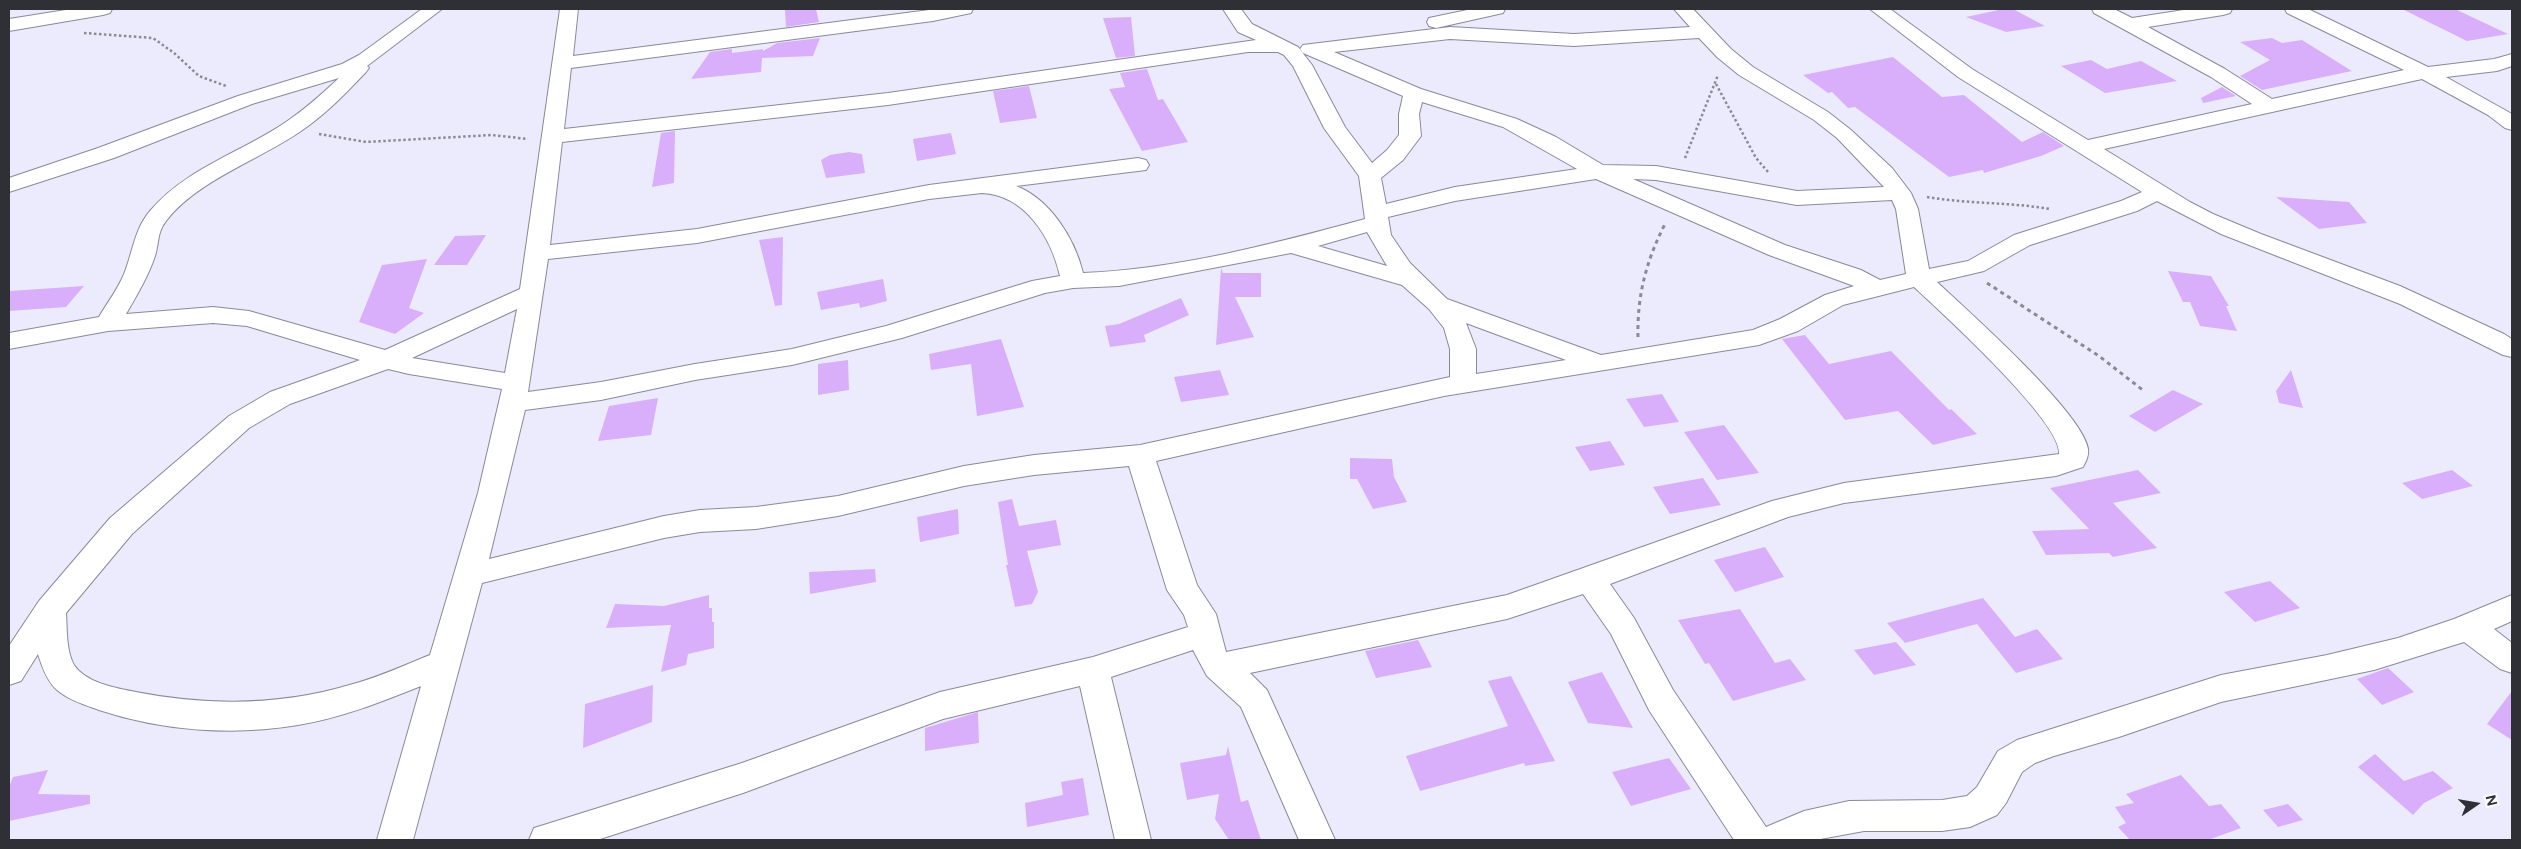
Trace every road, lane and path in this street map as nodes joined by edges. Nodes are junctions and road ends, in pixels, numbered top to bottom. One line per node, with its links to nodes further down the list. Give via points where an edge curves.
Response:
1 (103, 9): 12 (street)
2 (433, 9): 19 (street)
3 (569, 9): 21 (street)
4 (964, 9): 21 (street)
5 (1232, 9): 17 (street, via 1245,28)
6 (1496, 9): 16 (street, via 1406,29)
7 (1683, 9): 14 (street)
8 (1879, 9): 30 (street, via 1965,73)
9 (2101, 9): 13 (street)
10 (2223, 9): 13 (street)
11 (2294, 9): 22 (street)
12 (9, 24)
13 (2130, 24): 26 (street, via 2218,73)
14 (1702, 32): 16 (street, via 1574,40 1450,33); 18 (street)
15 (80, 33): 25 (path, via 153,38 187,62 199,76 230,88)
16 (1372, 41): 17 (street)
17 (1294, 48): 24 (street); 29 (street, via 1248,46 888,99); 33 (street, via 1335,128)
18 (1724, 53): 23 (path); 37 (street, via 1746,71 1836,128 1884,173)
19 (366, 59): 25 (street, via 326,76); 28 (street, via 328,100)
20 (2512, 60): 22 (street)
21 (562, 63): 29 (street)
22 (2424, 72): 26 (street); 27 (street)
23 (1716, 83): 34 (path); 39 (path, via 1756,158)
24 (1414, 93): 32 (street, via 1510,124); 33 (street, via 1408,114 1410,136 1395,155)
25 (245, 100): 35 (street, via 106,153)
26 (2269, 106): 30 (street)
27 (2512, 124)
28 (295, 126): 29 (path, via 353,141 506,135); 52 (street, via 233,160 174,199 157,217 148,233 135,277)
29 (550, 140): 44 (street)
30 (2085, 147): 38 (street)
31 (1138, 165): 36 (street)
32 (1598, 172): 34 (street, via 1642,172); 40 (street); 42 (street, via 1455,194)
33 (1370, 176): 42 (street)
34 (1677, 177): 39 (street)
35 (9, 185)
36 (978, 185): 44 (street, via 674,240); 48 (street, via 1002,188 1038,211 1054,230)
37 (1900, 193): 39 (street); 41 (path, via 1957,202 2015,203); 46 (street, via 1909,217)
38 (2157, 193): 45 (street, via 2129,206 2022,240); 54 (street, via 2214,224 2403,297 2460,321)
39 (1797, 198)
40 (1676, 205): 49 (street, via 1777,250); 55 (path, via 1645,266 1637,317)
41 (2051, 209)
42 (1375, 218): 43 (street); 47 (street, via 1379,235)
43 (1291, 246): 47 (street); 48 (street, via 1119,279)
44 (537, 253): 50 (street)
45 (1965, 269): 46 (street); 59 (path, via 2099,356)
46 (1919, 278): 49 (street); 63 (street, via 2047,406 2070,438 2073,460 2056,466 1844,493 1782,508)
47 (1411, 280): 51 (street)
48 (1073, 282): 60 (street, via 1041,286 893,332 792,357 694,372 600,392)
49 (1875, 287): 55 (street, via 1834,300 1789,325 1759,336)
50 (532, 293): 56 (street); 60 (street)
51 (1438, 304): 57 (street); 58 (street, via 1459,336 1464,357)
52 (108, 323): 53 (street); 56 (street, via 213,315 249,319)
53 (9, 341)
54 (2512, 349)
55 (1639, 357): 57 (street)
56 (384, 361): 60 (street); 65 (street, via 280,398 239,422 121,526)
57 (1598, 363): 58 (street)
58 (1463, 384): 61 (street)
59 (2144, 391)
60 (515, 393): 62 (street)
61 (1140, 455): 62 (street, via 1034,464 937,482 838,506 664,527); 67 (street, via 1183,590 1196,607)
62 (469, 575): 69 (street)
63 (1590, 579): 70 (street, via 1507,607); 77 (street, via 1623,627 1661,700)
64 (2512, 607): 66 (street)
65 (50, 610): 69 (street, via 52,646 64,676 85,690 166,713 210,718 310,710 354,698); 72 (street)
66 (2466, 626): 68 (street); 78 (street, via 2402,650 2199,694 2132,719 2030,749 2009,762 1993,795 1986,804 1973,811 1951,816 1851,817 1804,826)
67 (1205, 634): 70 (street, via 1210,653); 71 (street)
68 (2512, 660)
69 (445, 663): 73 (street)
70 (1219, 666): 76 (street, via 1239,681 1255,700)
71 (1093, 670): 74 (street, via 940,706 743,778); 75 (street)
72 (9, 672)
73 (395, 840)
74 (547, 840)
75 (1133, 840)
76 (1317, 840)
77 (1754, 840)
78 (1776, 840)

